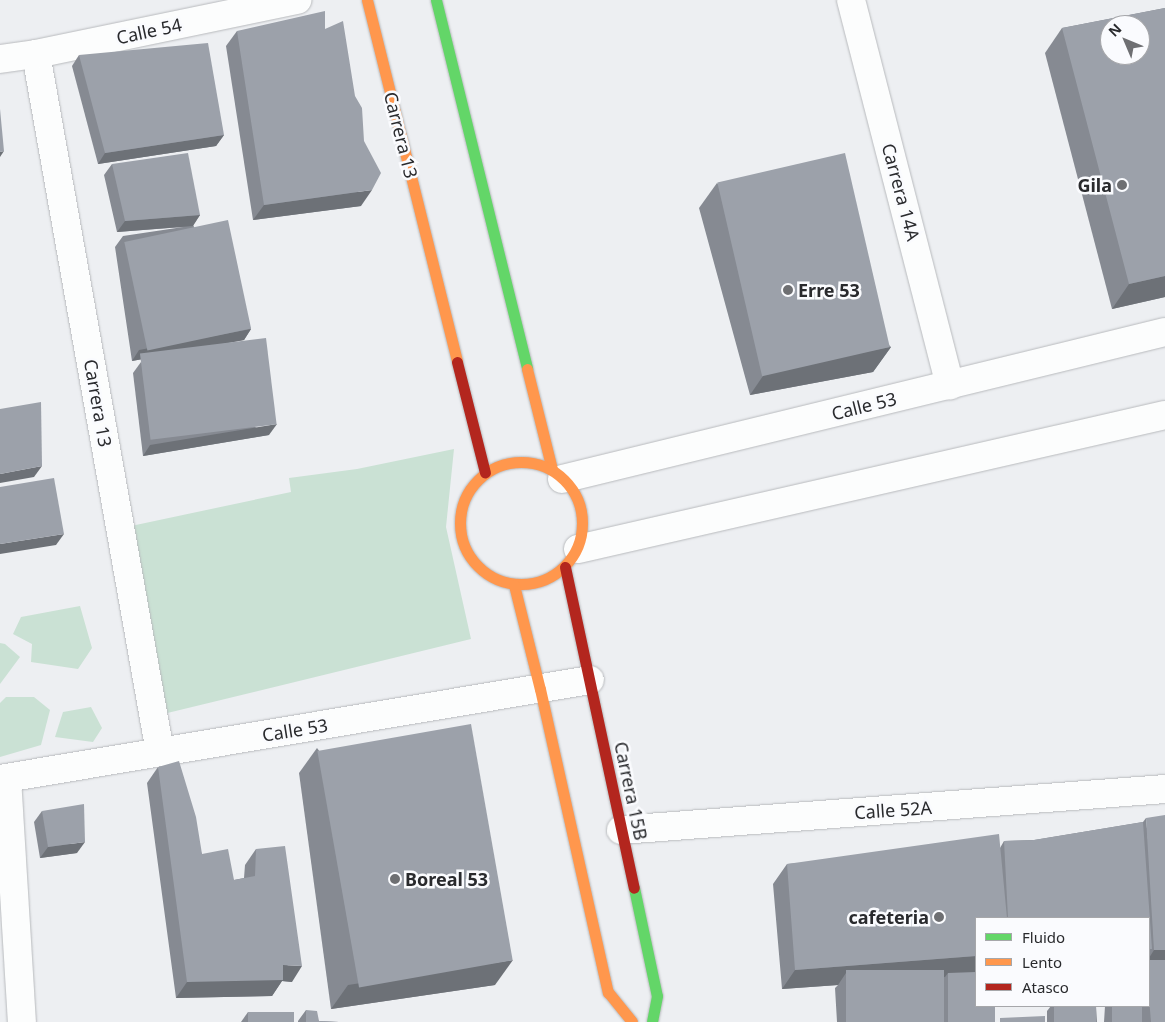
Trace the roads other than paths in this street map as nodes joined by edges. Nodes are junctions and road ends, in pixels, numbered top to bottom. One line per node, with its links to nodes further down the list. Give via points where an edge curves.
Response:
1 (297, 0): 5 (street, Calle 54)
2 (367, 0): 10 (street, Carrera 13)
3 (436, 0): 11 (street)
4 (851, 0): 8 (street, Carrera 14A)
5 (36, 54): 6 (street, Calle 54); 16 (street, Carrera 13)
6 (0, 59)
7 (1165, 332): 8 (street, Calle 53)
8 (950, 385): 11 (street, Calle 53)
9 (1165, 415): 12 (street)
10 (485, 473): 11 (street, via 506,463 529,462); 13 (street, via 470,488 461,508 459,529 465,549 476,566 488,575)
11 (557, 474): 12 (street, via 574,492 582,510 583,530)
12 (571, 558): 13 (street, via 550,578 532,585); 14 (street, Carrera 15B)
13 (514, 585): 15 (street)
14 (590, 680): 15 (street, Calle 53); 19 (street, Carrera 15B)
15 (540, 689): 16 (street, Calle 53); 21 (street, via 608,992)
16 (160, 752): 17 (street, Calle 53)
17 (4, 778): 20 (street)
18 (1165, 789): 19 (street, Calle 52A)
19 (621, 830): 22 (street, Carrera 15B, via 656,996)
20 (22, 1022)
21 (632, 1022)
22 (652, 1022)

